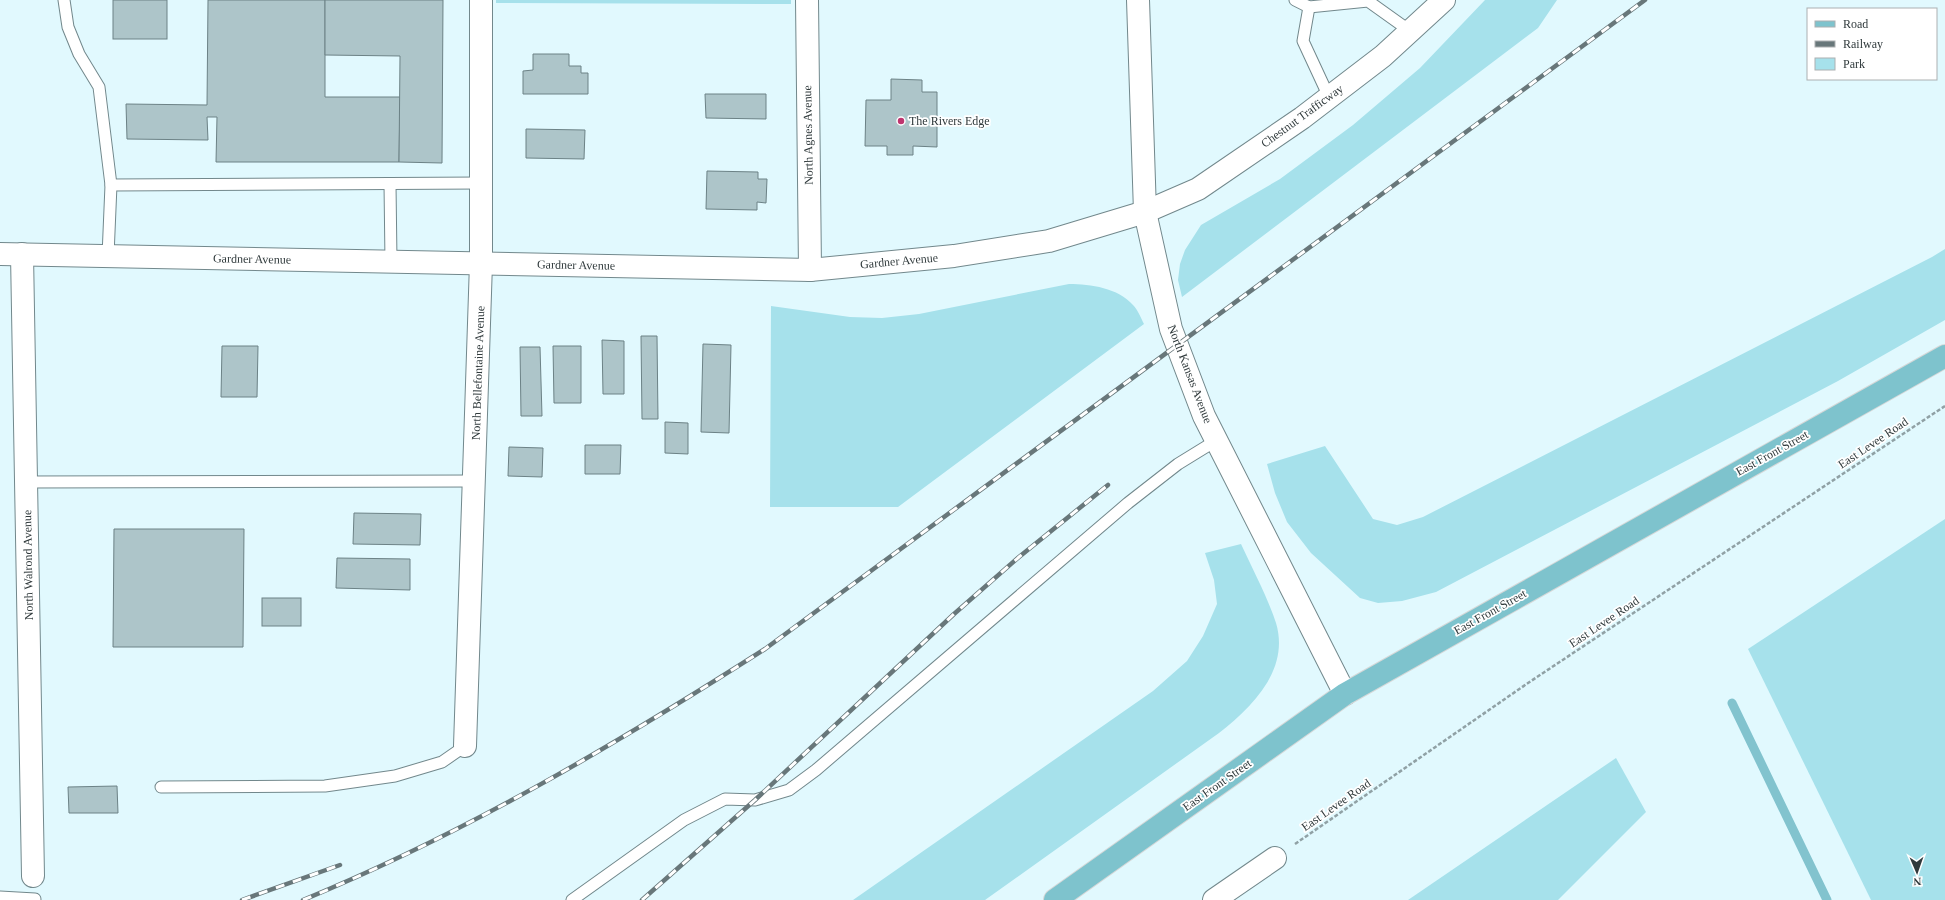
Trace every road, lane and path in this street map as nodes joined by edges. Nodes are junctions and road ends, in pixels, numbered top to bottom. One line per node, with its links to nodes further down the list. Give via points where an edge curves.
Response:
1 (64, 0): 12 (lane, via 68,27 79,54 99,88)
2 (481, 0): 10 (street, North Bellefontaine Avenue)
3 (807, 0): 19 (street, North Agnes Avenue)
4 (1138, 0): 13 (street, North Kansas Avenue)
5 (1295, 0): 7 (lane)
6 (1444, 0): 8 (street, Chestnut Trafficway)
7 (1309, 7): 8 (lane, via 1368,1); 9 (lane, via 1303,40)
8 (1410, 32): 9 (street, Chestnut Trafficway)
9 (1329, 98): 13 (street, Chestnut Trafficway, via 1198,188)
10 (481, 183): 11 (lane); 18 (street, North Bellefontaine Avenue)
11 (390, 184): 12 (lane); 17 (lane)
12 (112, 185): 16 (lane)
13 (1146, 212): 19 (street, Gardner Avenue, via 1048,241 954,256); 22 (street, North Kansas Avenue, via 1171,329 1204,416)
14 (0, 254): 15 (street, Gardner Avenue)
15 (22, 254): 16 (street, Gardner Avenue); 23 (street, North Walrond Avenue)
16 (108, 256): 17 (street, Gardner Avenue)
17 (391, 261): 18 (street, Gardner Avenue)
18 (481, 263): 19 (street, Gardner Avenue); 24 (street, North Bellefontaine Avenue)
19 (810, 270)
20 (1945, 356): 25 (main road, East Front Street)
21 (1945, 406): 28 (path, East Levee Road, via 1528,683)
22 (1217, 440): 25 (street, North Kansas Avenue); 31 (lane, via 1178,464 1128,503 816,770 789,790 755,800 725,799 691,816)
23 (26, 482): 24 (lane); 29 (street, North Walrond Avenue)
24 (475, 482): 26 (street, North Bellefontaine Avenue)
25 (1345, 694): 32 (main road, East Front Street)
26 (465, 746): 27 (lane, via 442,762 402,774 326,786)
27 (161, 787)
28 (1275, 858): 33 (street)
29 (34, 890): 30 (lane)
30 (0, 897)
31 (572, 900)
32 (1055, 900)
33 (1214, 900)

